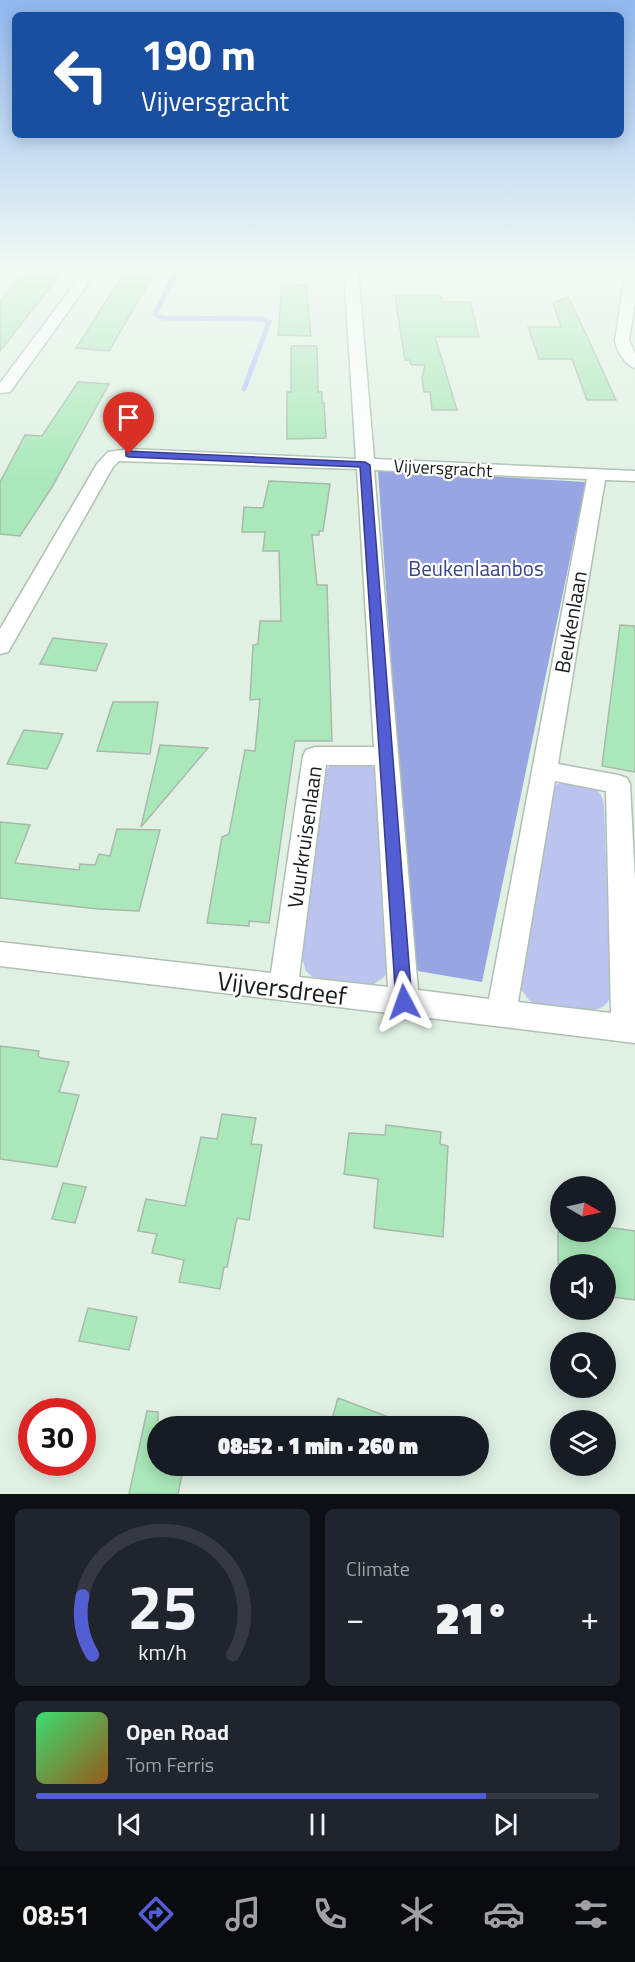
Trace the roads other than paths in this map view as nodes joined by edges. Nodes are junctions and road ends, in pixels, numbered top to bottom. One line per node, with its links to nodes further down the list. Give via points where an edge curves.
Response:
1 (41, 340): 5 (street)
2 (356, 340): 6 (street)
3 (622, 340): 4 (street)
4 (635, 363)
5 (4, 390)
6 (365, 465): 7 (street, Vijversgracht); 9 (street, Vijversgracht, via 114,456); 10 (street)
7 (597, 475): 8 (street, Vijversgracht); 11 (street, Beukenlaan)
8 (635, 477)
9 (0, 647)
10 (386, 756): 13 (street, Vuurkruisenlaan, via 315,756); 14 (street)
11 (544, 770): 15 (street, Beukenlaan); 16 (street, via 618,784)
12 (0, 954): 13 (street, Vijversdreef)
13 (283, 988): 14 (street, Vijversdreef)
14 (404, 1002): 15 (street, Vijversdreef)
15 (501, 1014): 16 (street, Vijversdreef)
16 (631, 1029)

